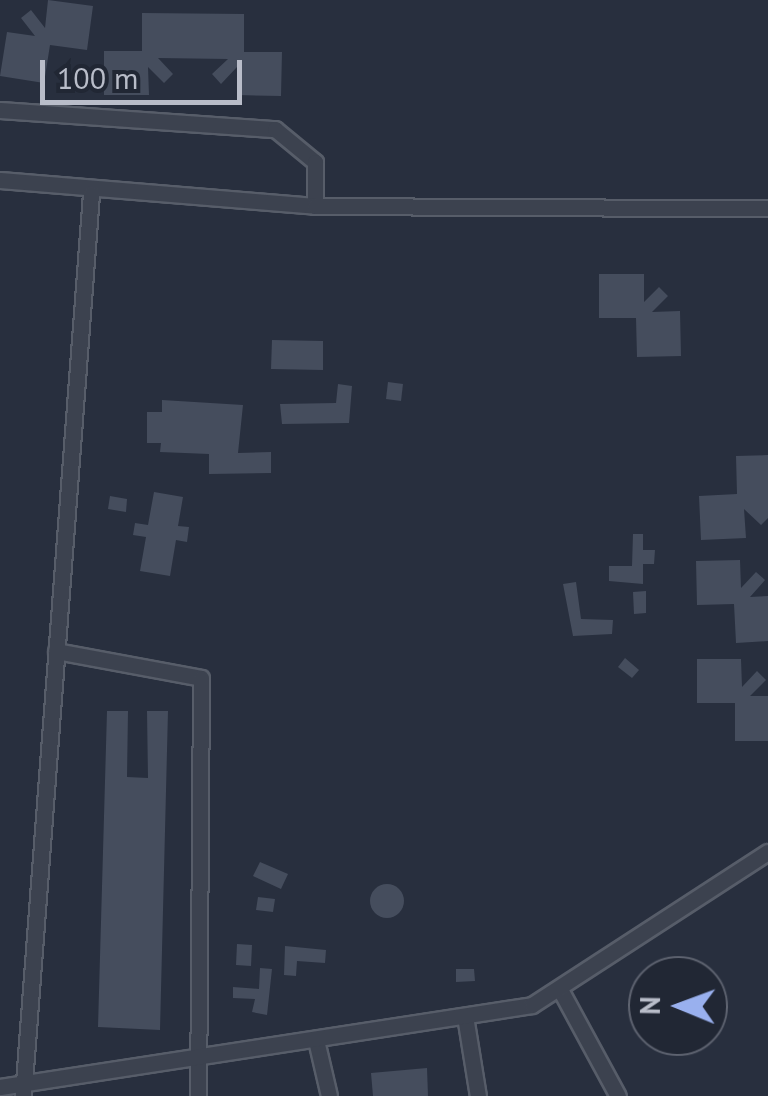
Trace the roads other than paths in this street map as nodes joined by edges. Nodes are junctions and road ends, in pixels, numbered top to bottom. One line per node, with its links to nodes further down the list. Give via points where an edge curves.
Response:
1 (0, 110): 4 (street, via 275,129 316,162)
2 (0, 180): 3 (street)
3 (91, 194): 4 (street); 6 (street)
4 (315, 206): 5 (street)
5 (768, 208)
6 (56, 651): 11 (street, via 201,678); 13 (street)
7 (768, 852): 8 (street)
8 (562, 993): 9 (street); 17 (street)
9 (465, 1016): 10 (street); 16 (street)
10 (316, 1040): 11 (street); 15 (street)
11 (198, 1058): 13 (street); 14 (street)
12 (0, 1088): 13 (street)
13 (23, 1091)
14 (198, 1096)
15 (329, 1096)
16 (478, 1096)
17 (618, 1096)

